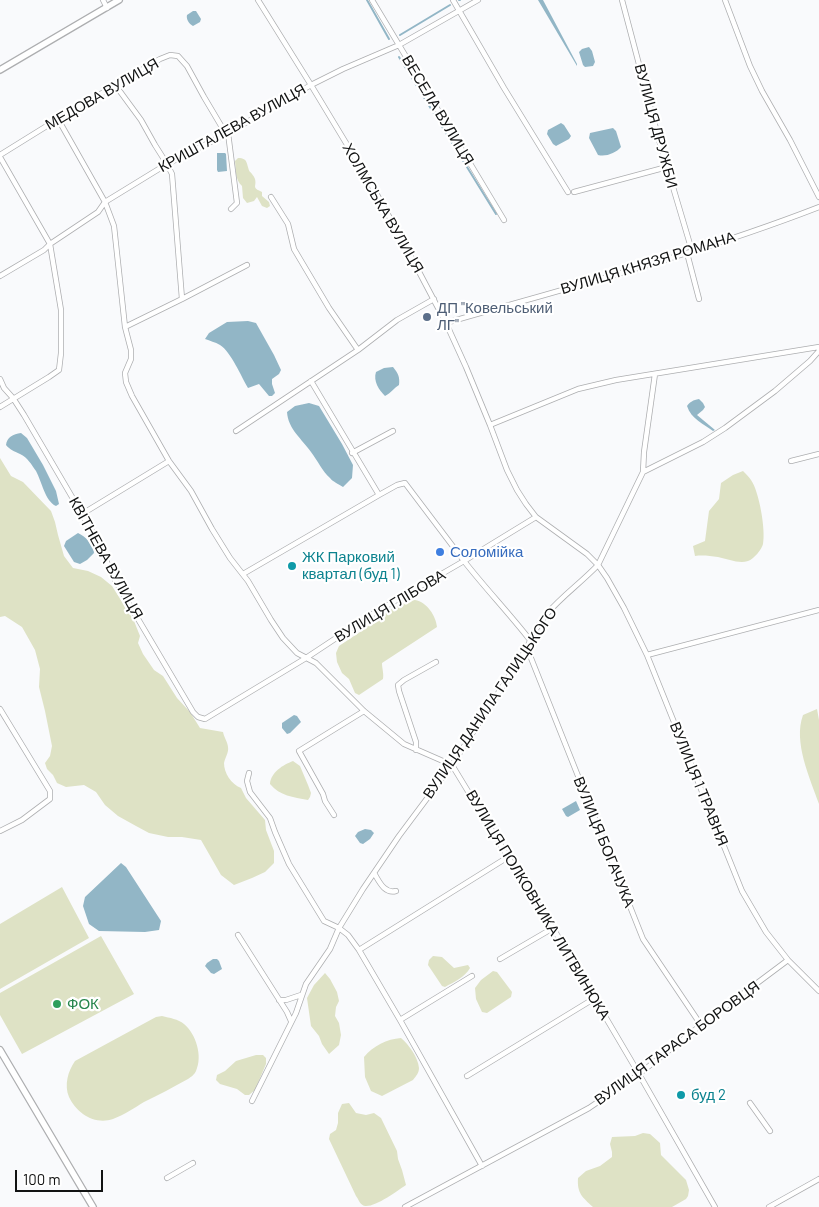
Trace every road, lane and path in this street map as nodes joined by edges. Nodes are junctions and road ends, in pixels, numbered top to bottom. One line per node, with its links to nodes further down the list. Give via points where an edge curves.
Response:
1 (103, 0): 9 (street)
2 (119, 0): 9 (street)
3 (258, 0): 13 (street, ХОЛМСЬКА ВУЛИЦЯ)
4 (372, 0): 11 (street, ВЕСЕЛА ВУЛИЦЯ)
5 (453, 0): 10 (street)
6 (478, 0): 10 (street, КРИШТАЛЕВА ВУЛИЦЯ)
7 (622, 0): 19 (street, ВУЛИЦЯ ДРУЖБИ)
8 (725, 0): 21 (street, via 750,66)
9 (107, 8): 12 (street)
10 (460, 11): 11 (street, КРИШТАЛЕВА ВУЛИЦЯ); 19 (street, via 504,88 571,192)
11 (399, 45): 13 (street, КРИШТАЛЕВА ВУЛИЦЯ); 25 (street, ВЕСЕЛА ВУЛИЦЯ)
12 (0, 70)
13 (311, 84): 16 (street, КРИШТАЛЕВА ВУЛИЦЯ); 30 (street, ХОЛМСЬКА ВУЛИЦЯ)
14 (116, 86): 15 (street, МЕДОВА ВУЛИЦЯ); 16 (street, МЕДОВА ВУЛИЦЯ, via 160,59 178,56); 18 (street)
15 (58, 119): 17 (street, МЕДОВА ВУЛИЦЯ); 22 (street)
16 (227, 133): 18 (street, КРИШТАЛЕВА ВУЛИЦЯ); 24 (street, via 237,203)
17 (0, 156): 26 (street)
18 (167, 164): 22 (street, КРИШТАЛЕВА ВУЛИЦЯ); 32 (street, via 172,174)
19 (667, 167): 27 (street, ВУЛИЦЯ ДРУЖБИ)
20 (271, 196): 36 (street, via 288,224 294,249)
21 (819, 197)
22 (105, 202): 26 (street, КРИШТАЛЕВА ВУЛИЦЯ, via 98,212); 34 (street, via 114,226)
23 (819, 207): 27 (street, ВУЛИЦЯ КНЯЗЯ РОМАНА)
24 (231, 209)
25 (504, 220)
26 (50, 244): 29 (street, КРИШТАЛЕВА ВУЛИЦЯ); 40 (street, via 61,310 59,370)
27 (689, 252): 31 (street, ВУЛИЦЯ ДРУЖБИ); 33 (street, ВУЛИЦЯ КНЯЗЯ РОМАНА)
28 (247, 265): 32 (street)
29 (0, 276)
30 (434, 299): 33 (street, ХОЛМСЬКА ВУЛИЦЯ); 36 (street, via 397,320)
31 (699, 299)
32 (182, 300): 34 (street)
33 (446, 322): 42 (street, ХОЛМСЬКА ВУЛИЦЯ)
34 (125, 327): 47 (street, via 131,350 126,382)
35 (819, 349): 37 (street); 49 (street, via 810,361 725,428)
36 (358, 350): 39 (street)
37 (655, 374): 42 (street, via 578,389); 49 (street)
38 (0, 379): 40 (street, КВІТНЕВА ВУЛИЦЯ)
39 (310, 381): 43 (street); 45 (street)
40 (13, 398): 41 (street); 51 (street, КВІТНЕВА ВУЛИЦЯ)
41 (0, 407)
42 (490, 425): 52 (street, ХОЛМСЬКА ВУЛИЦЯ, via 517,490)
43 (236, 431)
44 (393, 431): 45 (street)
45 (352, 453): 50 (street)
46 (819, 454): 48 (street)
47 (169, 462): 51 (street); 55 (street)
48 (791, 462)
49 (643, 472): 54 (street, ВУЛИЦЯ ДАНИЛА ГАЛИЦЬКОГО)
50 (378, 495): 53 (street, via 405,483); 55 (street)
51 (82, 514): 64 (street, КВІТНЕВА ВУЛИЦЯ, via 115,580)
52 (536, 516): 53 (street, ВУЛИЦЯ ГЛІБОВА); 54 (street, ХОЛМСЬКА ВУЛИЦЯ)
53 (464, 561): 57 (street); 60 (street, ВУЛИЦЯ ГЛІБОВА, via 374,613)
54 (598, 565): 57 (street, ВУЛИЦЯ ДАНИЛА ГАЛИЦЬКОГО, via 544,616); 59 (street, ВУЛИЦЯ 1 ТРАВНЯ)
55 (243, 574): 60 (street, via 283,638)
56 (819, 610): 59 (street)
57 (530, 640): 58 (street, ВУЛИЦЯ ДАНИЛА ГАЛИЦЬКОГО)
58 (527, 648): 66 (street, ВУЛИЦЯ ДАНИЛА ГАЛИЦЬКОГО); 86 (street, ВУЛИЦЯ БОГАЧУКА, via 643,939)
59 (647, 655): 78 (street, ВУЛИЦЯ 1 ТРАВНЯ, via 742,891 766,932)
60 (306, 658): 63 (street, via 316,663); 64 (street, ВУЛИЦЯ ГЛІБОВА, via 205,719)
61 (436, 662): 65 (street, via 398,685)
62 (0, 709): 69 (street, via 50,791 50,800)
63 (364, 710): 65 (street, via 404,744); 68 (street, via 300,751)
64 (198, 717)
65 (416, 750): 66 (street)
66 (452, 765): 70 (street, ВУЛИЦЯ ПОЛКОВНИКА ЛИТВИНЮКА); 71 (street, ВУЛИЦЯ ДАНИЛА ГАЛИЦЬКОГО)
67 (249, 773): 73 (street, via 250,792 270,818 289,864 324,922)
68 (334, 815)
69 (0, 831)
70 (508, 858): 74 (street, ВУЛИЦЯ ПОЛКОВНИКА ЛИТВИНЮКА); 76 (street)
71 (374, 872): 72 (street, via 386,890); 73 (street, ВУЛИЦЯ ДАНИЛА ГАЛИЦЬКОГО)
72 (396, 890)
73 (339, 928): 76 (street); 81 (street, ВУЛИЦЯ ДАНИЛА ГАЛИЦЬКОГО, via 330,949)
74 (553, 928): 77 (street); 82 (street, ВУЛИЦЯ ПОЛКОВНИКА ЛИТВИНЮКА)
75 (238, 935): 83 (street)
76 (360, 950): 84 (street)
77 (500, 959)
78 (788, 960): 80 (street, ВУЛИЦЯ 1 ТРАВНЯ); 86 (street, ВУЛИЦЯ ТАРАСА БОРОВЦЯ)
79 (472, 976): 84 (street)
80 (819, 991)
81 (301, 995): 83 (street); 85 (street, ВУЛИЦЯ ДАНИЛА ГАЛИЦЬКОГО)
82 (595, 998): 88 (street, ВУЛИЦЯ ПОЛКОВНИКА ЛИТВИНЮКА); 89 (street)
83 (279, 1000): 85 (street)
84 (400, 1020): 94 (street)
85 (291, 1021): 90 (street, ВУЛИЦЯ ДАНИЛА ГАЛИЦЬКОГО)
86 (702, 1025): 88 (street, ВУЛИЦЯ ТАРАСА БОРОВЦЯ)
87 (0, 1050): 97 (street)
88 (639, 1074): 94 (street, ВУЛИЦЯ ТАРАСА БОРОВЦЯ, via 589,1108); 99 (street, ВУЛИЦЯ ПОЛКОВНИКА ЛИТВИНЮКА)
89 (467, 1076)
90 (252, 1101)
91 (750, 1103): 92 (street)
92 (770, 1131)
93 (193, 1163): 95 (street)
94 (482, 1166): 98 (street, ВУЛИЦЯ ТАРАСА БОРОВЦЯ)
95 (167, 1178)
96 (819, 1179): 100 (street)
97 (93, 1207)
98 (405, 1207)
99 (715, 1207)
100 (769, 1207)

